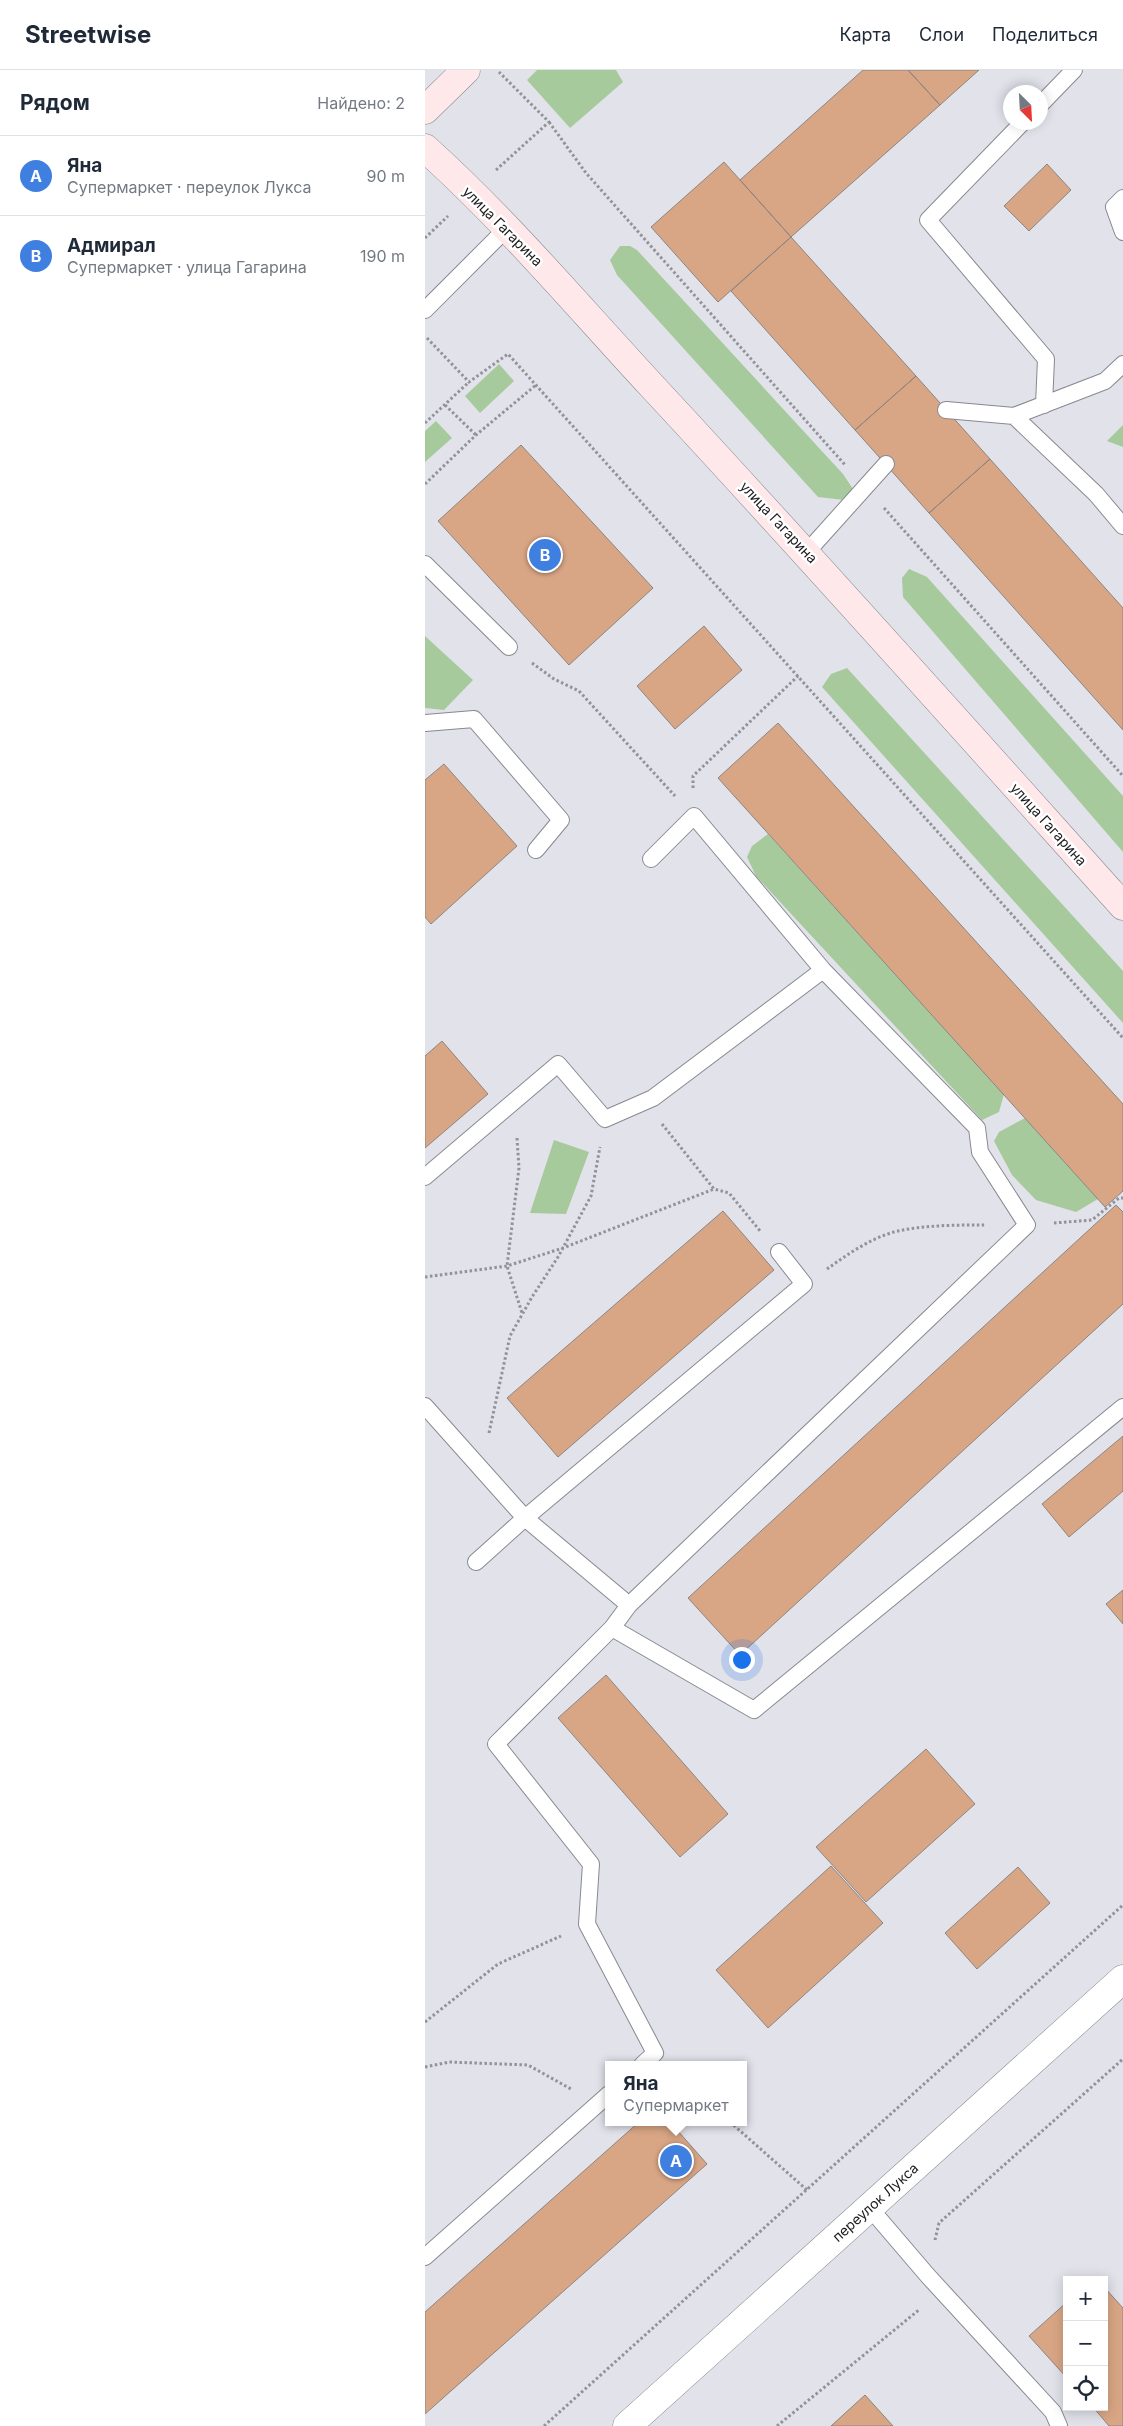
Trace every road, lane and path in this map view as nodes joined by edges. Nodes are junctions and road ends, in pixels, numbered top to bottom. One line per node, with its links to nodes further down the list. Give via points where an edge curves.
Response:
1 (466, 70): 5 (main road)
2 (497, 70): 6 (path)
3 (1073, 70): 4 (lane)
4 (1048, 97)
5 (425, 110)
6 (549, 122): 9 (path); 27 (path, via 585,173)
7 (1015, 130): 20 (lane, via 928,220 1046,359)
8 (425, 148): 9 (main road, улица Гагарина)
9 (471, 194): 11 (main road, улица Гагарина); 13 (path)
10 (1123, 198): 12 (lane, via 1114,207)
11 (507, 227): 14 (lane); 29 (main road, улица Гагарина)
12 (1123, 232)
13 (425, 238)
14 (425, 310)
15 (425, 336): 17 (path)
16 (1123, 364): 20 (lane, via 1105,381)
17 (469, 382): 18 (path, via 508,354); 19 (path)
18 (536, 385): 24 (path); 32 (path)
19 (445, 405): 23 (path); 24 (path)
20 (1044, 405): 22 (lane)
21 (946, 410): 22 (lane)
22 (1014, 416): 28 (lane, via 1096,494)
23 (425, 423)
24 (476, 435): 26 (path)
25 (886, 464): 27 (lane)
26 (425, 484)
27 (865, 487): 29 (lane); 35 (path)
28 (1123, 526)
29 (807, 552): 39 (main road, улица Гагарина)
30 (425, 564): 31 (lane)
31 (509, 647)
32 (798, 676): 36 (path, via 693,776); 41 (path)
33 (554, 679): 36 (path, via 579,691)
34 (425, 723): 37 (lane, via 474,719 561,820)
35 (1123, 776)
36 (694, 816): 38 (lane); 40 (lane)
37 (536, 850)
38 (651, 859)
39 (1123, 906)
40 (823, 970): 43 (lane); 48 (lane, via 977,1128 980,1152)
41 (1123, 1038)
42 (514, 1102): 44 (lane, via 558,1064); 45 (lane); 51 (path, via 519,1168)
43 (644, 1102): 44 (lane); 46 (path)
44 (605, 1119): 49 (path, via 591,1196)
45 (425, 1177)
46 (714, 1189): 49 (path); 50 (path, via 729,1194)
47 (1123, 1198): 48 (path, via 1092,1220)
48 (1027, 1225): 53 (path, via 950,1225 897,1231 858,1248); 60 (lane)
49 (563, 1248): 51 (path); 54 (path)
50 (779, 1252): 53 (lane)
51 (507, 1266): 52 (path); 54 (path)
52 (425, 1277)
53 (805, 1284): 58 (lane)
54 (522, 1314): 57 (path, via 510,1336)
55 (425, 1406): 57 (lane)
56 (1123, 1407): 61 (lane, via 753,1710)
57 (481, 1469): 58 (lane)
58 (525, 1518): 59 (lane); 60 (lane)
59 (477, 1562)
60 (629, 1605): 61 (lane)
61 (612, 1628): 63 (lane, via 495,1744 591,1864)
62 (1123, 1906): 71 (path)
63 (587, 1924): 65 (path, via 498,1964); 67 (lane, via 655,2053)
64 (1123, 1978): 72 (street, переулок Лукса)
65 (425, 2022)
66 (1123, 2059): 74 (path, via 939,2223)
67 (646, 2061)
68 (425, 2067): 69 (path, via 449,2062 527,2065)
69 (603, 2099): 73 (lane)
70 (735, 2126): 71 (path)
71 (807, 2190): 75 (path)
72 (869, 2208): 74 (lane); 76 (street, переулок Лукса)
73 (425, 2257)
74 (928, 2276): 77 (path, via 919,2311); 78 (lane, via 1053,2412)
75 (544, 2426)
76 (627, 2426)
77 (777, 2426)
78 (1059, 2426)

